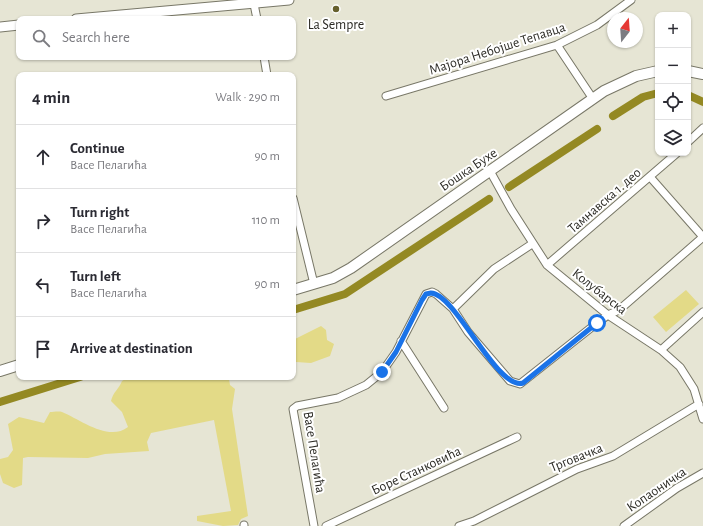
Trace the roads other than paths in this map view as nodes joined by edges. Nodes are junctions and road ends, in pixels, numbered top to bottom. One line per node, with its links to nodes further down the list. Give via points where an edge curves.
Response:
1 (289, 0): 3 (street)
2 (631, 0): 8 (street, Мајора Небојше Тепавца, via 597,25)
3 (254, 4): 4 (street); 5 (street)
4 (112, 16)
5 (256, 16)
6 (16, 25): 7 (street)
7 (0, 27)
8 (558, 45): 14 (street, Мајора Небојше Тепавца); 15 (street)
9 (264, 60): 10 (street)
10 (266, 72)
11 (655, 72): 15 (main road, Бошка Бухе, via 624,80)
12 (691, 72): 13 (main road)
13 (703, 74)
14 (386, 96)
15 (593, 99): 19 (main road, Бошка Бухе)
16 (703, 128): 17 (street)
17 (691, 139)
18 (674, 156): 20 (street, Тамнавска 1. део)
19 (490, 171): 23 (street, Колубарска); 25 (main road, Бошка Бухе, via 351,268)
20 (651, 178): 22 (street); 24 (street, Тамнавска 1. део)
21 (296, 210): 25 (street)
22 (703, 237): 29 (street, via 619,310)
23 (532, 244): 24 (street, Колубарска); 27 (street, via 494,269)
24 (548, 265): 29 (street, Колубарска)
25 (314, 284): 26 (main road, Бошка Бухе)
26 (296, 289)
27 (453, 309): 29 (street, Васе Пелагића, via 493,363 510,382 518,384 523,383); 30 (street, Васе Пелагића, via 436,294 426,294)
28 (703, 312): 31 (street)
29 (608, 315): 31 (street, Колубарска)
30 (401, 342): 35 (street); 39 (street, Васе Пелагића, via 382,372 366,385 338,398 293,409)
31 (661, 350): 34 (street, Колубарска, via 686,375)
32 (16, 366): 33 (main road)
33 (0, 371)
34 (699, 404): 36 (street, Колубарска); 41 (street, Трговачка, via 613,456 577,469 474,521)
35 (444, 408)
36 (703, 419)
37 (517, 437): 40 (street, Боре Станковића)
38 (703, 473): 42 (street, Копаоничка, via 677,488)
39 (314, 526)
40 (326, 526)
41 (459, 526)
42 (624, 526)

